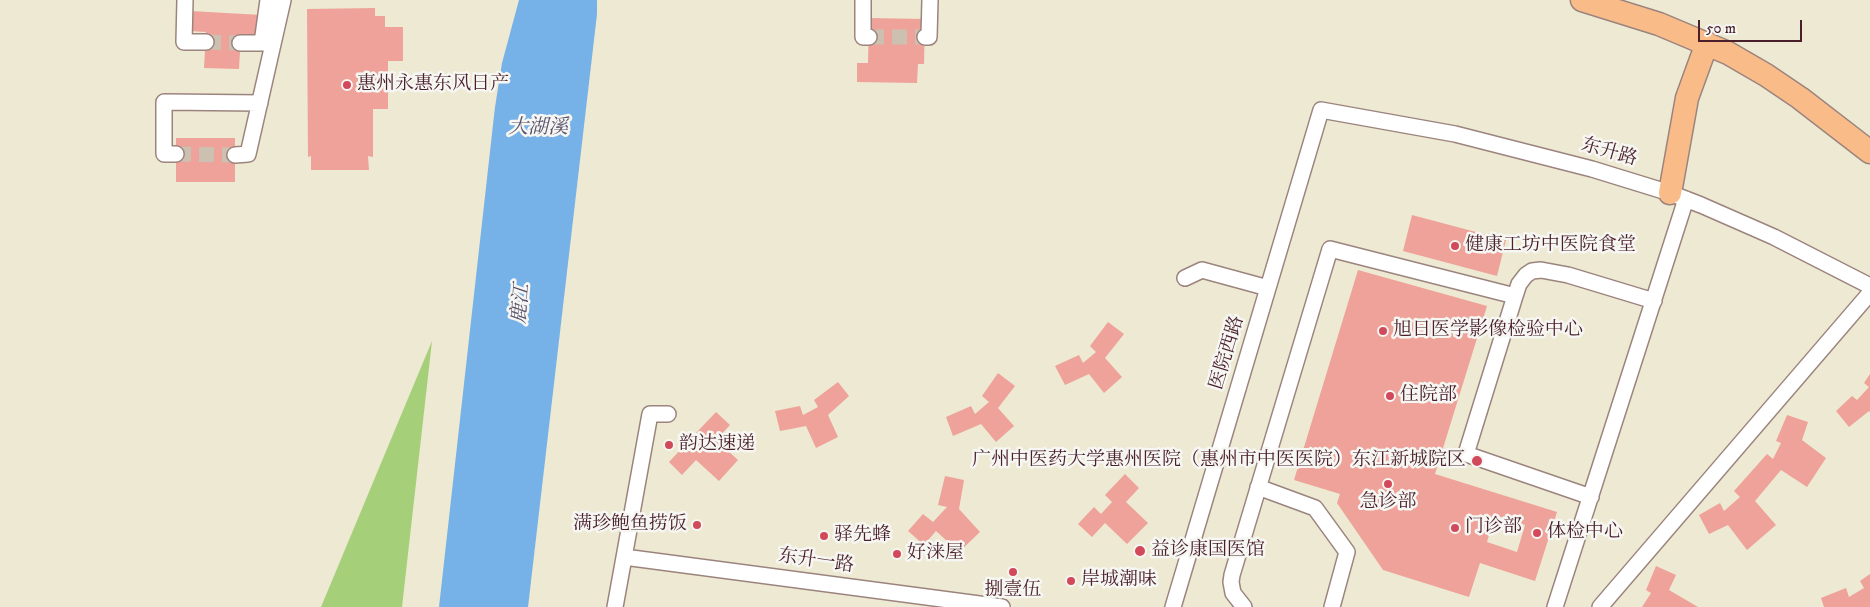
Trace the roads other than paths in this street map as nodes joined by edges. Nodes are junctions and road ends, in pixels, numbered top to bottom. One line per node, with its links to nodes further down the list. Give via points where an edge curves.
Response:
1 (185, 0): 9 (street, via 184,42)
2 (268, 0): 10 (street, via 262,43)
3 (282, 0): 12 (street)
4 (863, 0): 7 (street, via 863,36)
5 (930, 0): 8 (street, via 929,37)
6 (1582, 0): 11 (highway, via 1659,24)
7 (869, 37)
8 (925, 37)
9 (206, 42)
10 (240, 43)
11 (1707, 44): 14 (highway, via 1784,87); 17 (highway, via 1687,98)
12 (260, 103): 15 (street, via 164,102 164,154); 16 (street, via 248,154)
13 (1321, 110): 17 (street, 东升路, via 1455,134 1592,169); 20 (street, 医院西路)
14 (1870, 152)
15 (176, 154)
16 (235, 154)
17 (1678, 196): 19 (street, 东升路, via 1774,237); 23 (street)
18 (1185, 278): 20 (street, via 1202,270)
19 (1870, 286)
20 (1268, 288): 30 (street, 医院西路)
21 (1870, 294): 34 (street)
22 (1515, 296): 23 (street, via 1526,275 1541,270); 25 (street, via 1330,249); 26 (street, via 1466,454)
23 (1654, 301): 26 (street)
24 (668, 414): 27 (street, via 650,414)
25 (1258, 487): 31 (street, via 1231,577 1233,593); 32 (street, via 1315,508 1347,552)
26 (1591, 497): 33 (street)
27 (624, 556): 28 (street); 29 (street, 东升一路)
28 (615, 607)
29 (1002, 607)
30 (1173, 607)
31 (1244, 607)
32 (1332, 607)
33 (1555, 607)
34 (1600, 607)

